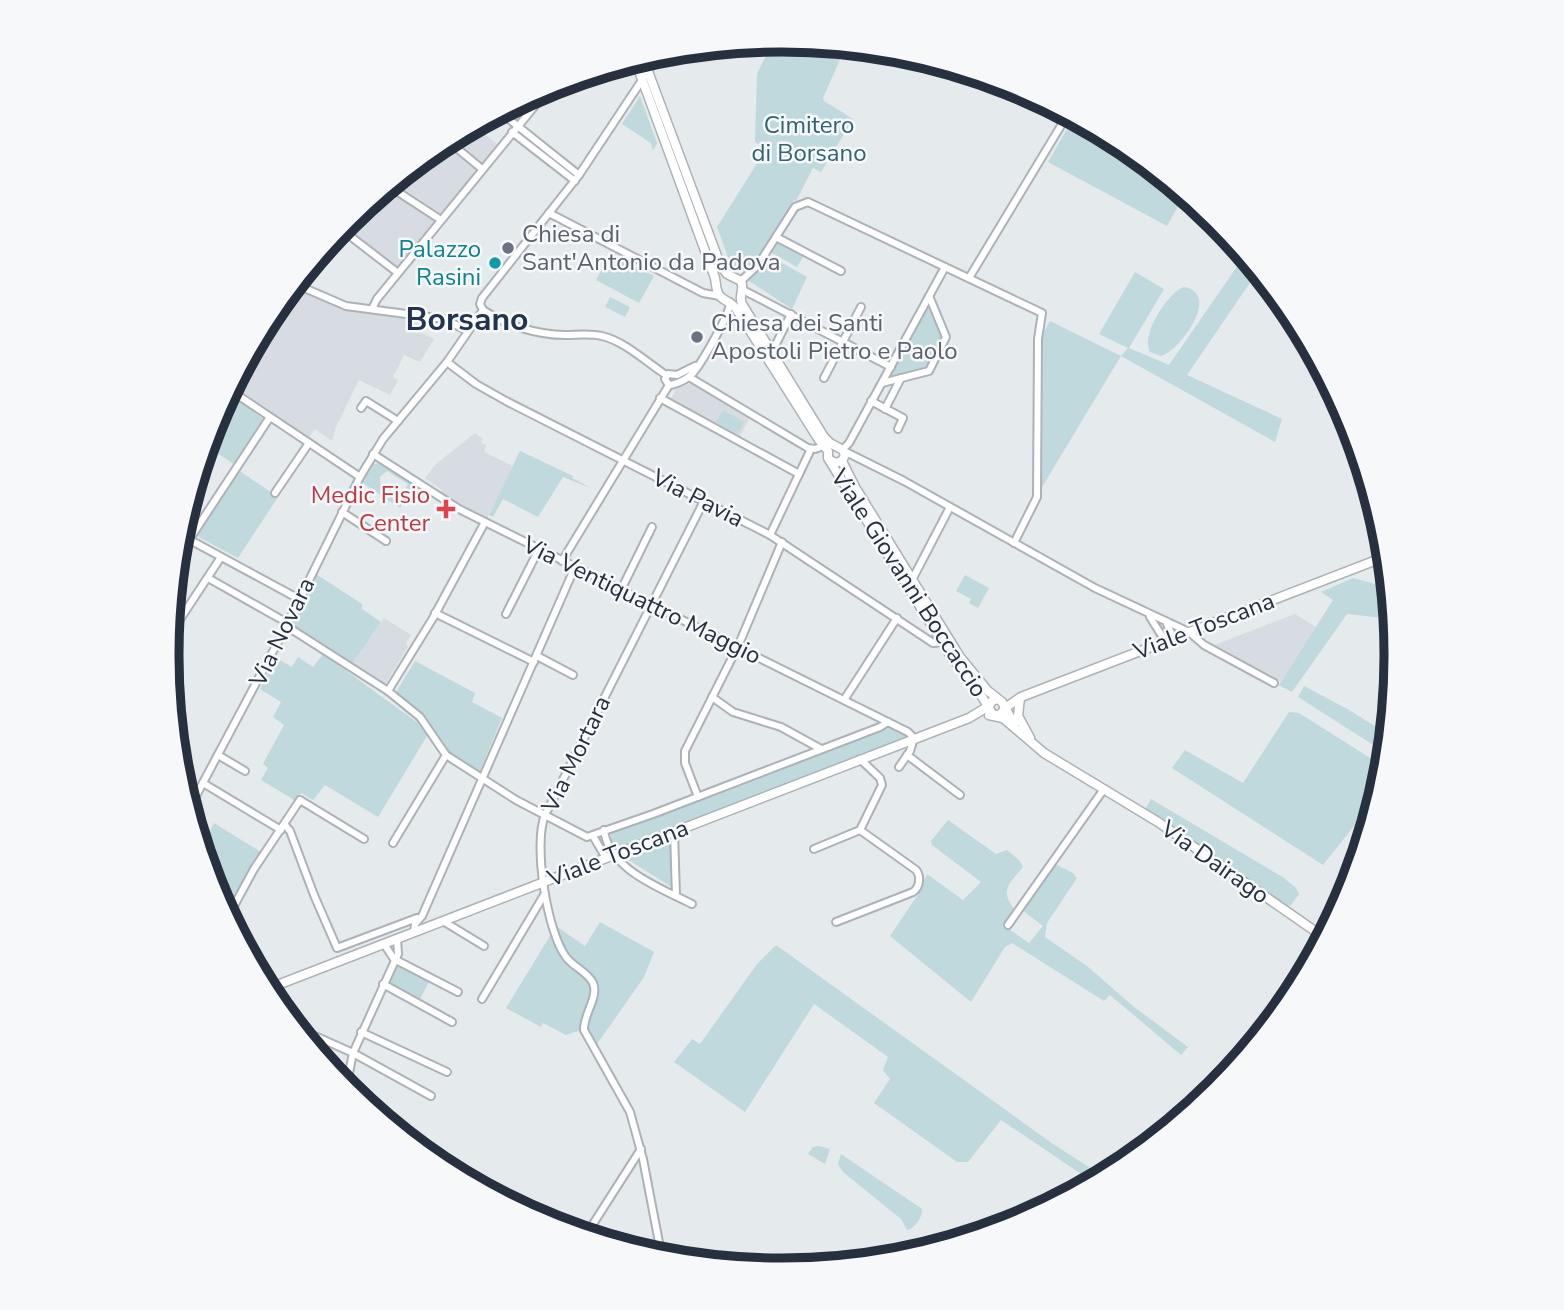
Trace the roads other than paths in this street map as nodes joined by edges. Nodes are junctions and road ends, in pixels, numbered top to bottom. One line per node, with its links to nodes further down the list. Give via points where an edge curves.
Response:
1 (650, 67): 3 (street, Via Novara)
2 (639, 70): 4 (street)
3 (648, 70): 4 (street, Via Novara); 20 (street, via 720,264)
4 (642, 79): 11 (street, Via Novara); 22 (street)
5 (534, 106): 8 (street)
6 (507, 120): 8 (street)
7 (1063, 123): 21 (street)
8 (515, 129): 10 (street); 11 (street)
9 (457, 148): 10 (street)
10 (482, 169): 14 (street)
11 (577, 178): 13 (street, Via Novara)
12 (398, 191): 14 (street)
13 (549, 213): 25 (street, via 703,293); 30 (street, Via Novara, via 481,300)
14 (441, 219): 19 (street)
15 (350, 236): 19 (street)
16 (776, 237): 17 (street, via 796,206 808,202); 18 (street); 24 (street)
17 (945, 267): 21 (street); 26 (street)
18 (841, 271)
19 (398, 273): 29 (street)
20 (729, 275): 22 (street); 24 (street)
21 (969, 278): 71 (street, via 1042,313 1037,497)
22 (717, 287): 25 (street)
23 (304, 288): 29 (street, via 346,306)
24 (741, 289): 27 (street); 31 (street); 34 (street, Viale Giovanni Boccaccio, via 744,308)
25 (720, 296): 27 (street)
26 (929, 296): 37 (street); 42 (street, via 945,339 929,371)
27 (730, 301): 36 (street, via 728,316); 55 (street, Viale Giovanni Boccaccio)
28 (861, 307): 33 (street)
29 (372, 309): 32 (street, via 446,319)
30 (483, 310): 32 (street, Via Novara); 38 (street, via 542,333 611,339)
31 (791, 314): 33 (street); 34 (street)
32 (468, 331): 35 (street, Via Novara)
33 (844, 342): 37 (street); 41 (street)
34 (772, 352): 55 (street, Viale Giovanni Boccaccio)
35 (447, 362): 51 (street, Via Novara); 57 (street, Via Pavia, via 506,401)
36 (698, 365): 39 (street); 40 (street)
37 (891, 367): 43 (street)
38 (666, 375): 40 (street); 44 (street)
39 (689, 377): 40 (street); 54 (street)
40 (677, 378): 44 (street, via 673,386)
41 (824, 378)
42 (901, 378): 43 (street); 49 (street)
43 (882, 383): 47 (street)
44 (668, 385): 46 (street)
45 (239, 396): 50 (street)
46 (660, 398): 57 (street); 58 (street)
47 (871, 401): 49 (street); 55 (street, via 849,443)
48 (361, 408): 51 (street, via 366,401)
49 (885, 408): 52 (street, via 903,418)
50 (270, 417): 53 (street); 67 (street)
51 (398, 421): 56 (street, Via Novara)
52 (898, 429)
53 (309, 443): 59 (street); 60 (street)
54 (811, 449): 55 (street); 58 (street)
55 (836, 453): 62 (street, via 856,457); 78 (street, Viale Giovanni Boccaccio); 92 (street, Viale Giovanni Boccaccio)
56 (373, 454): 59 (street, Via Novara); 64 (street, Via Ventiquattro Maggio)
57 (623, 460): 61 (street, Via Pavia); 75 (street)
58 (799, 474): 66 (street)
59 (359, 477): 63 (street, Via Novara)
60 (275, 493)
61 (704, 501): 66 (street, Via Pavia); 81 (street, Via Mortara)
62 (950, 507): 71 (street); 78 (street)
63 (342, 512): 69 (street); 80 (street, Via Novara)
64 (485, 522): 72 (street, Via Ventiquattro Maggio); 82 (street)
65 (652, 527): 79 (street)
66 (770, 535): 70 (street, Via Pavia)
67 (191, 537)
68 (190, 541): 73 (street)
69 (386, 541)
70 (782, 542): 86 (street, Via Pavia); 93 (street)
71 (1014, 543): 84 (street)
72 (539, 549): 75 (street, Via Ventiquattro Maggio); 83 (street)
73 (221, 557): 77 (street); 80 (street)
74 (1377, 560): 90 (street, Viale Toscana)
75 (562, 561): 76 (street, Via Ventiquattro Maggio)
76 (576, 568): 79 (street, Via Ventiquattro Maggio); 95 (street)
77 (208, 578): 85 (street); 88 (street)
78 (912, 580): 102 (street, Viale Giovanni Boccaccio, via 964,662)
79 (621, 590): 81 (street, Via Ventiquattro Maggio)
80 (299, 599): 88 (street, Via Novara)
81 (651, 604): 93 (street, Via Ventiquattro Maggio); 121 (street, Via Mortara)
82 (435, 613): 95 (street); 98 (street)
83 (506, 614)
84 (1149, 615): 87 (street); 89 (street)
85 (181, 618)
86 (897, 618): 92 (street, Via Pavia, via 933,643); 101 (street)
87 (1166, 622): 90 (street); 91 (street, via 1171,633)
88 (287, 625): 98 (street); 109 (street, Via Novara)
89 (1156, 626): 91 (street); 94 (street)
90 (1189, 632): 91 (street, Viale Toscana); 97 (street)
91 (1168, 641): 94 (street, Viale Toscana)
92 (942, 642): 103 (street, Viale Giovanni Boccaccio)
93 (738, 647): 99 (street); 101 (street, Via Ventiquattro Maggio)
94 (1151, 647): 100 (street, Viale Toscana)
95 (535, 659): 96 (street); 115 (street)
96 (573, 675)
97 (1274, 683)
98 (388, 691): 110 (street, via 420,717)
99 (712, 697): 107 (street, via 734,713 780,727); 120 (street, via 684,753)
100 (1021, 697): 102 (street, Viale Toscana); 108 (street, via 1018,716)
101 (844, 700): 104 (street, Via Ventiquattro Maggio)
102 (1001, 702): 103 (street, via 992,701); 103 (street, via 1002,714); 105 (street, Viale Giovanni Boccaccio)
103 (993, 712): 105 (street); 106 (street, Viale Toscana)
104 (888, 722): 106 (street, Via Ventiquattro Maggio); 107 (street, Viale Toscana)
105 (1015, 727): 108 (street, Via Dairago)
106 (914, 738): 111 (street); 112 (street, Viale Toscana)
107 (821, 749): 120 (street, Viale Toscana)
108 (1038, 749): 117 (street, Via Dairago)
109 (218, 755): 114 (street); 116 (street, Via Novara)
110 (446, 755): 115 (street); 128 (street)
111 (907, 755): 113 (street); 118 (street)
112 (860, 760): 124 (street, via 882,785); 125 (street, Viale Toscana)
113 (899, 767)
114 (245, 771)
115 (483, 779): 121 (street); 136 (street)
116 (203, 783): 119 (street, Via Novara); 122 (street)
117 (1104, 789): 139 (street); 142 (street, Via Dairago)
118 (960, 795)
119 (196, 796)
120 (698, 797): 123 (street, Viale Toscana)
121 (545, 815): 126 (street, via 583,836); 131 (street, Via Mortara, via 541,830)
122 (283, 828): 127 (street, via 300,800); 135 (street); 136 (street, via 290,831 337,948)
123 (604, 830): 126 (street, Viale Toscana); 130 (street)
124 (860, 830): 129 (street); 138 (street, via 916,870 917,888)
125 (674, 832): 130 (street, Viale Toscana); 133 (street)
126 (593, 836): 130 (street)
127 (364, 839)
128 (393, 843)
129 (814, 849)
130 (610, 856): 131 (street, Viale Toscana); 133 (street)
131 (544, 882): 132 (street, Via Mortara); 137 (street, Viale Toscana)
132 (544, 895): 150 (street); 158 (street, Via Mortara, via 564,955 593,983 584,1030 627,1104)
133 (676, 896): 134 (street)
134 (692, 904)
135 (234, 905)
136 (422, 916): 140 (street); 141 (street)
137 (443, 921): 140 (street, Viale Toscana); 145 (street)
138 (836, 922)
139 (1009, 925)
140 (424, 928): 141 (street, Viale Toscana)
141 (414, 932): 143 (street, Viale Toscana)
142 (1316, 932)
143 (397, 939): 144 (street, Viale Toscana); 146 (street)
144 (384, 944): 146 (street); 148 (street, Viale Toscana)
145 (484, 946)
146 (394, 959): 147 (street); 149 (street)
147 (383, 984): 151 (street); 152 (street)
148 (278, 985)
149 (458, 992)
150 (482, 999)
151 (452, 1022)
152 (362, 1032): 154 (street); 155 (street)
153 (316, 1036): 154 (street)
154 (353, 1053): 156 (street); 157 (street)
155 (447, 1072)
156 (349, 1073)
157 (431, 1096)
158 (640, 1149): 159 (street); 160 (street, Via Mortara)
159 (591, 1227)
160 (659, 1245)

